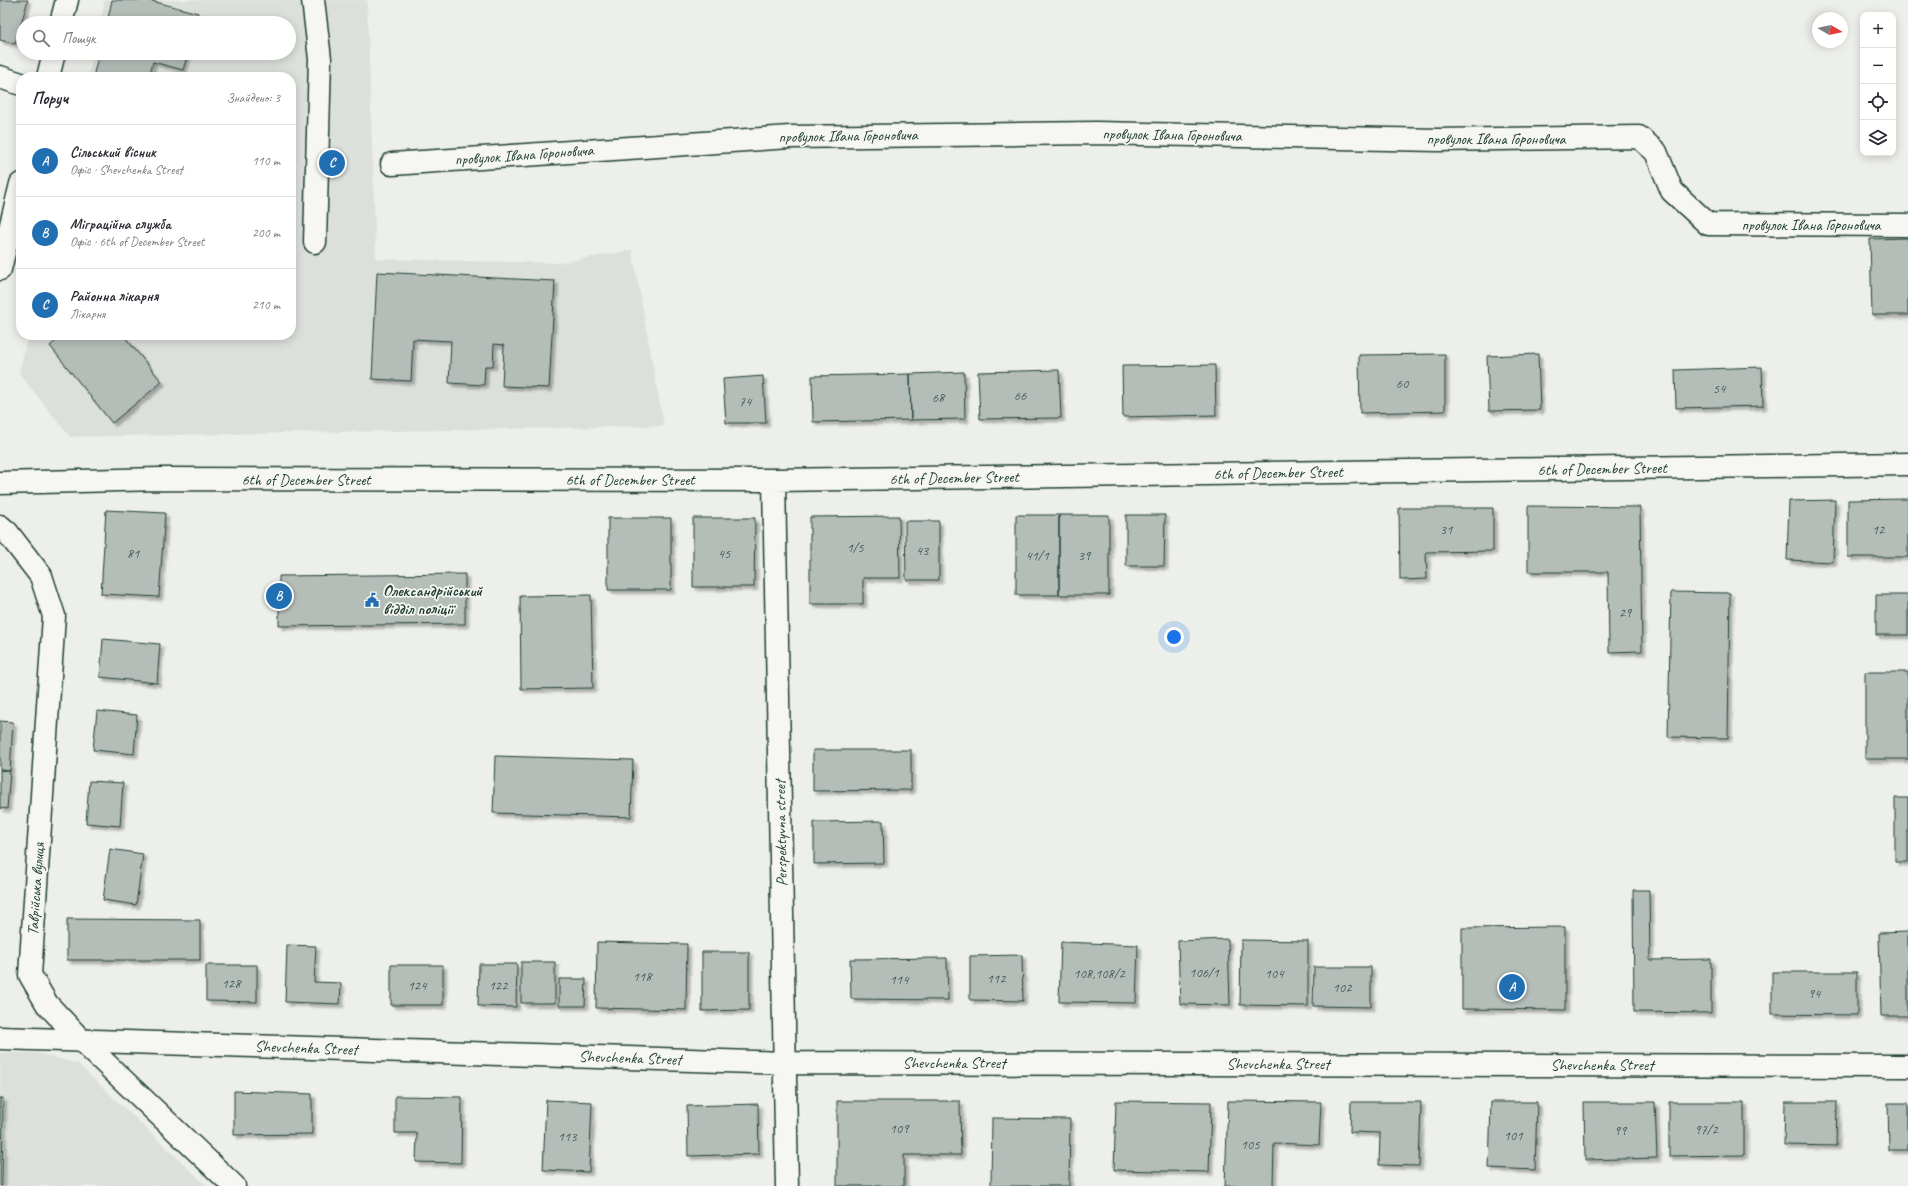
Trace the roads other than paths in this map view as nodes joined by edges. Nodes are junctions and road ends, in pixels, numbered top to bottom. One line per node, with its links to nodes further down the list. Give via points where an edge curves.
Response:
1 (67, 0): 3 (street)
2 (313, 0): 11 (street, via 320,59)
3 (63, 16)
4 (52, 60): 5 (street)
5 (49, 72)
6 (0, 77): 7 (street)
7 (16, 82)
8 (392, 164): 10 (street, провулок Івана Гороновича, via 790,137 1096,133 1438,140 1639,137 1656,152 1672,191 1708,224)
9 (16, 204): 12 (street)
10 (1908, 225)
11 (315, 242)
12 (0, 269)
13 (1908, 464): 14 (street, 6th of December Street)
14 (774, 480): 15 (street, 6th of December Street, via 159,480); 19 (street, Perspektyvna street)
15 (0, 483)
16 (0, 526): 18 (street, Таврійська вулиця, via 41,576 54,616 30,975 47,1004)
17 (0, 1038): 18 (street, Shevchenka Street)
18 (81, 1040): 19 (street, Shevchenka Street); 21 (street, Таврійська вулиця)
19 (785, 1063): 20 (street, Shevchenka Street); 22 (street, Perspektyvna street)
20 (1908, 1066)
21 (234, 1186)
22 (788, 1186)

